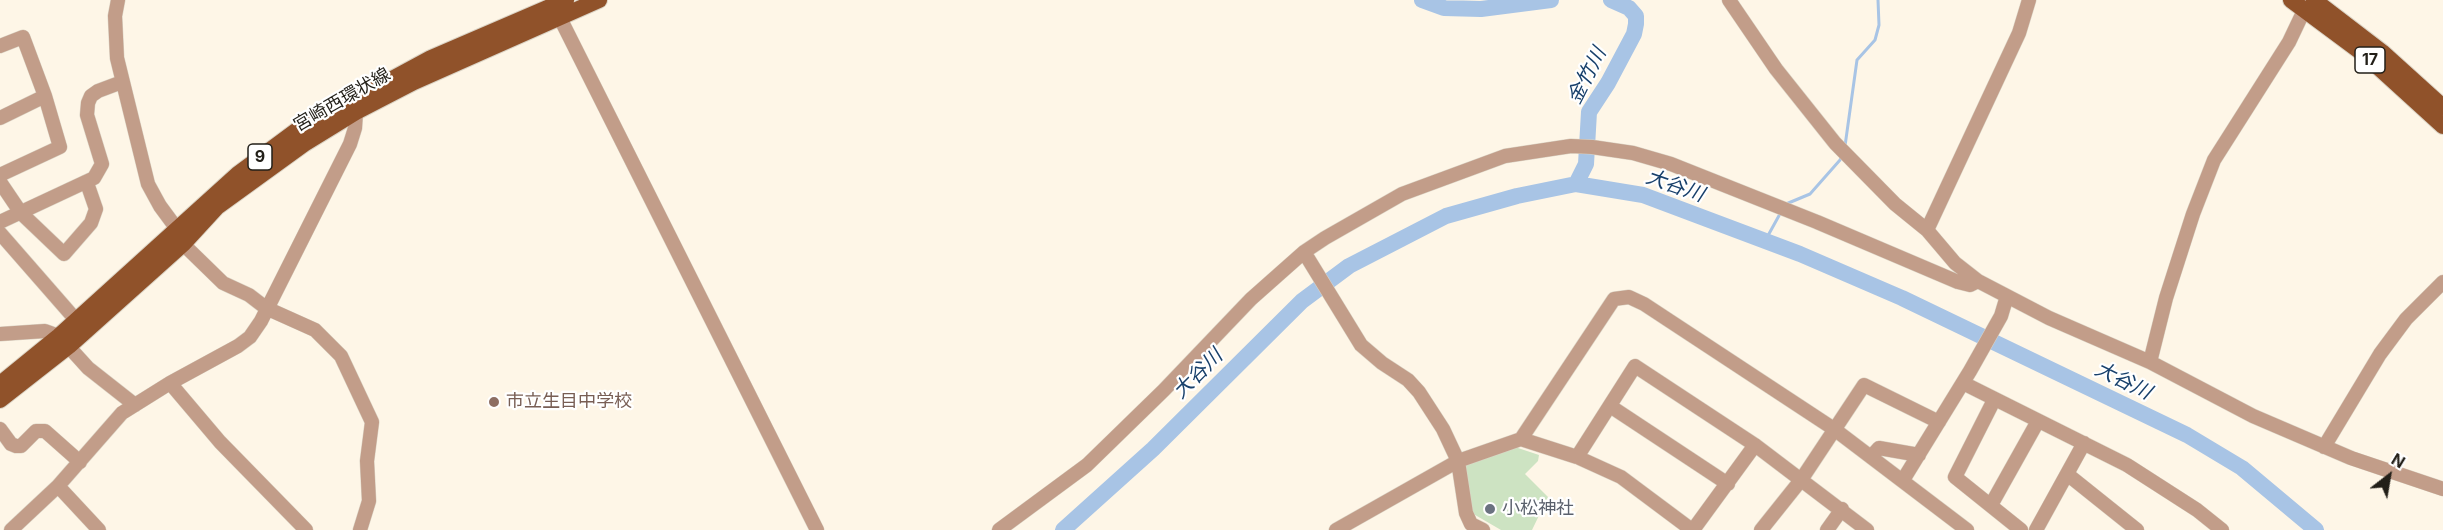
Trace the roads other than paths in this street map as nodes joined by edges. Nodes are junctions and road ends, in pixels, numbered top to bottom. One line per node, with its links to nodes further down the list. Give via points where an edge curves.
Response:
1 (118, 0): 8 (street, via 117,58)
2 (599, 0): 6 (main road, 宮崎西環状線 / 9)
3 (1729, 0): 19 (street, via 1776,69 1835,143 1895,204)
4 (2029, 0): 19 (street, via 2019,33)
5 (2304, 2): 10 (main road, 17, via 2382,52); 13 (main road, 17); 30 (street, via 2289,42 2214,160 2166,298)
6 (558, 6): 11 (main road, 宮崎西環状線 / 9); 21 (main road, 宮崎西環状線 / 9, via 431,58 296,131 238,174); 64 (street)
7 (0, 46): 9 (street, via 23,37)
8 (122, 82): 16 (street, via 98,91 88,103 87,115 102,164); 21 (street, via 148,184)
9 (45, 96): 12 (street); 14 (street, via 60,147)
10 (2443, 107)
11 (356, 112): 21 (main road, 宮崎西環状線 / 9, via 304,144); 26 (street, via 350,144)
12 (0, 118)
13 (2443, 126)
14 (0, 175)
15 (0, 182): 17 (street)
16 (87, 183): 17 (street); 17 (street, via 96,209 94,216 64,254)
17 (21, 213): 18 (street)
18 (0, 222)
19 (1927, 230): 23 (street, via 1955,263)
20 (0, 233): 27 (street)
21 (180, 236): 26 (street, via 224,283); 27 (main road, 宮崎西環状線 / 9); 29 (main road, 宮崎西環状線 / 9)
22 (1306, 254): 23 (street, via 1325,238 1402,194 1505,156 1571,146 1633,153 1671,164 1958,282 1970,285); 49 (street, via 1361,345 1419,392); 65 (street, via 1251,299 1087,465)
23 (1978, 281): 25 (street)
24 (2443, 282): 45 (street, via 2380,354)
25 (2007, 296): 30 (street); 31 (street, via 2001,316)
26 (266, 308): 32 (street, via 250,337); 63 (street, via 315,330 341,356 372,422 369,501)
27 (76, 320): 29 (main road, 宮崎西環状線 / 9)
28 (0, 334): 29 (street, via 45,331)
29 (64, 341): 33 (main road, 宮崎西環状線 / 9); 34 (main road, 宮崎西環状線 / 9); 36 (street, via 88,368)
30 (2151, 362): 45 (street, via 2253,416)
31 (1967, 377): 35 (street); 39 (street)
32 (170, 383): 36 (street); 62 (street, via 220,442)
33 (0, 384)
34 (0, 400)
35 (1994, 400): 38 (street); 57 (street, via 1955,477)
36 (135, 405): 50 (street, via 122,413)
37 (1610, 406): 44 (street, via 1635,366); 48 (street); 54 (street)
38 (2038, 421): 43 (street); 57 (street)
39 (1939, 422): 41 (street, via 1864,384); 46 (street)
40 (0, 429): 50 (street, via 16,446 36,431 45,431)
41 (1834, 429): 42 (street, via 1629,297 1614,299); 47 (street); 52 (street)
42 (1521, 439): 48 (street); 49 (street)
43 (2084, 443): 51 (street); 75 (street, via 2173,494)
44 (1755, 445): 52 (street); 54 (street)
45 (2324, 447): 56 (street)
46 (1918, 455): 47 (street, via 1879,448); 53 (street)
47 (1871, 457): 53 (street)
48 (1577, 458): 68 (street, via 1621,477)
49 (1458, 461): 66 (street); 67 (street, via 1466,513 1471,524)
50 (80, 462): 55 (street)
51 (2067, 474): 59 (street); 74 (street)
52 (1801, 480): 58 (street); 69 (street)
53 (1903, 480): 72 (street)
54 (1728, 484): 68 (street)
55 (58, 486): 60 (street); 61 (street)
56 (2443, 489)
57 (1991, 505): 73 (street)
58 (1842, 509): 70 (street); 71 (street)
59 (2042, 528)
60 (11, 530)
61 (99, 530)
62 (306, 530)
63 (360, 530)
64 (817, 530)
65 (999, 530)
66 (1336, 530)
67 (1483, 530)
68 (1693, 530)
69 (1761, 530)
70 (1827, 530)
71 (1867, 530)
72 (1966, 530)
73 (2021, 530)
74 (2137, 530)
75 (2222, 530)

